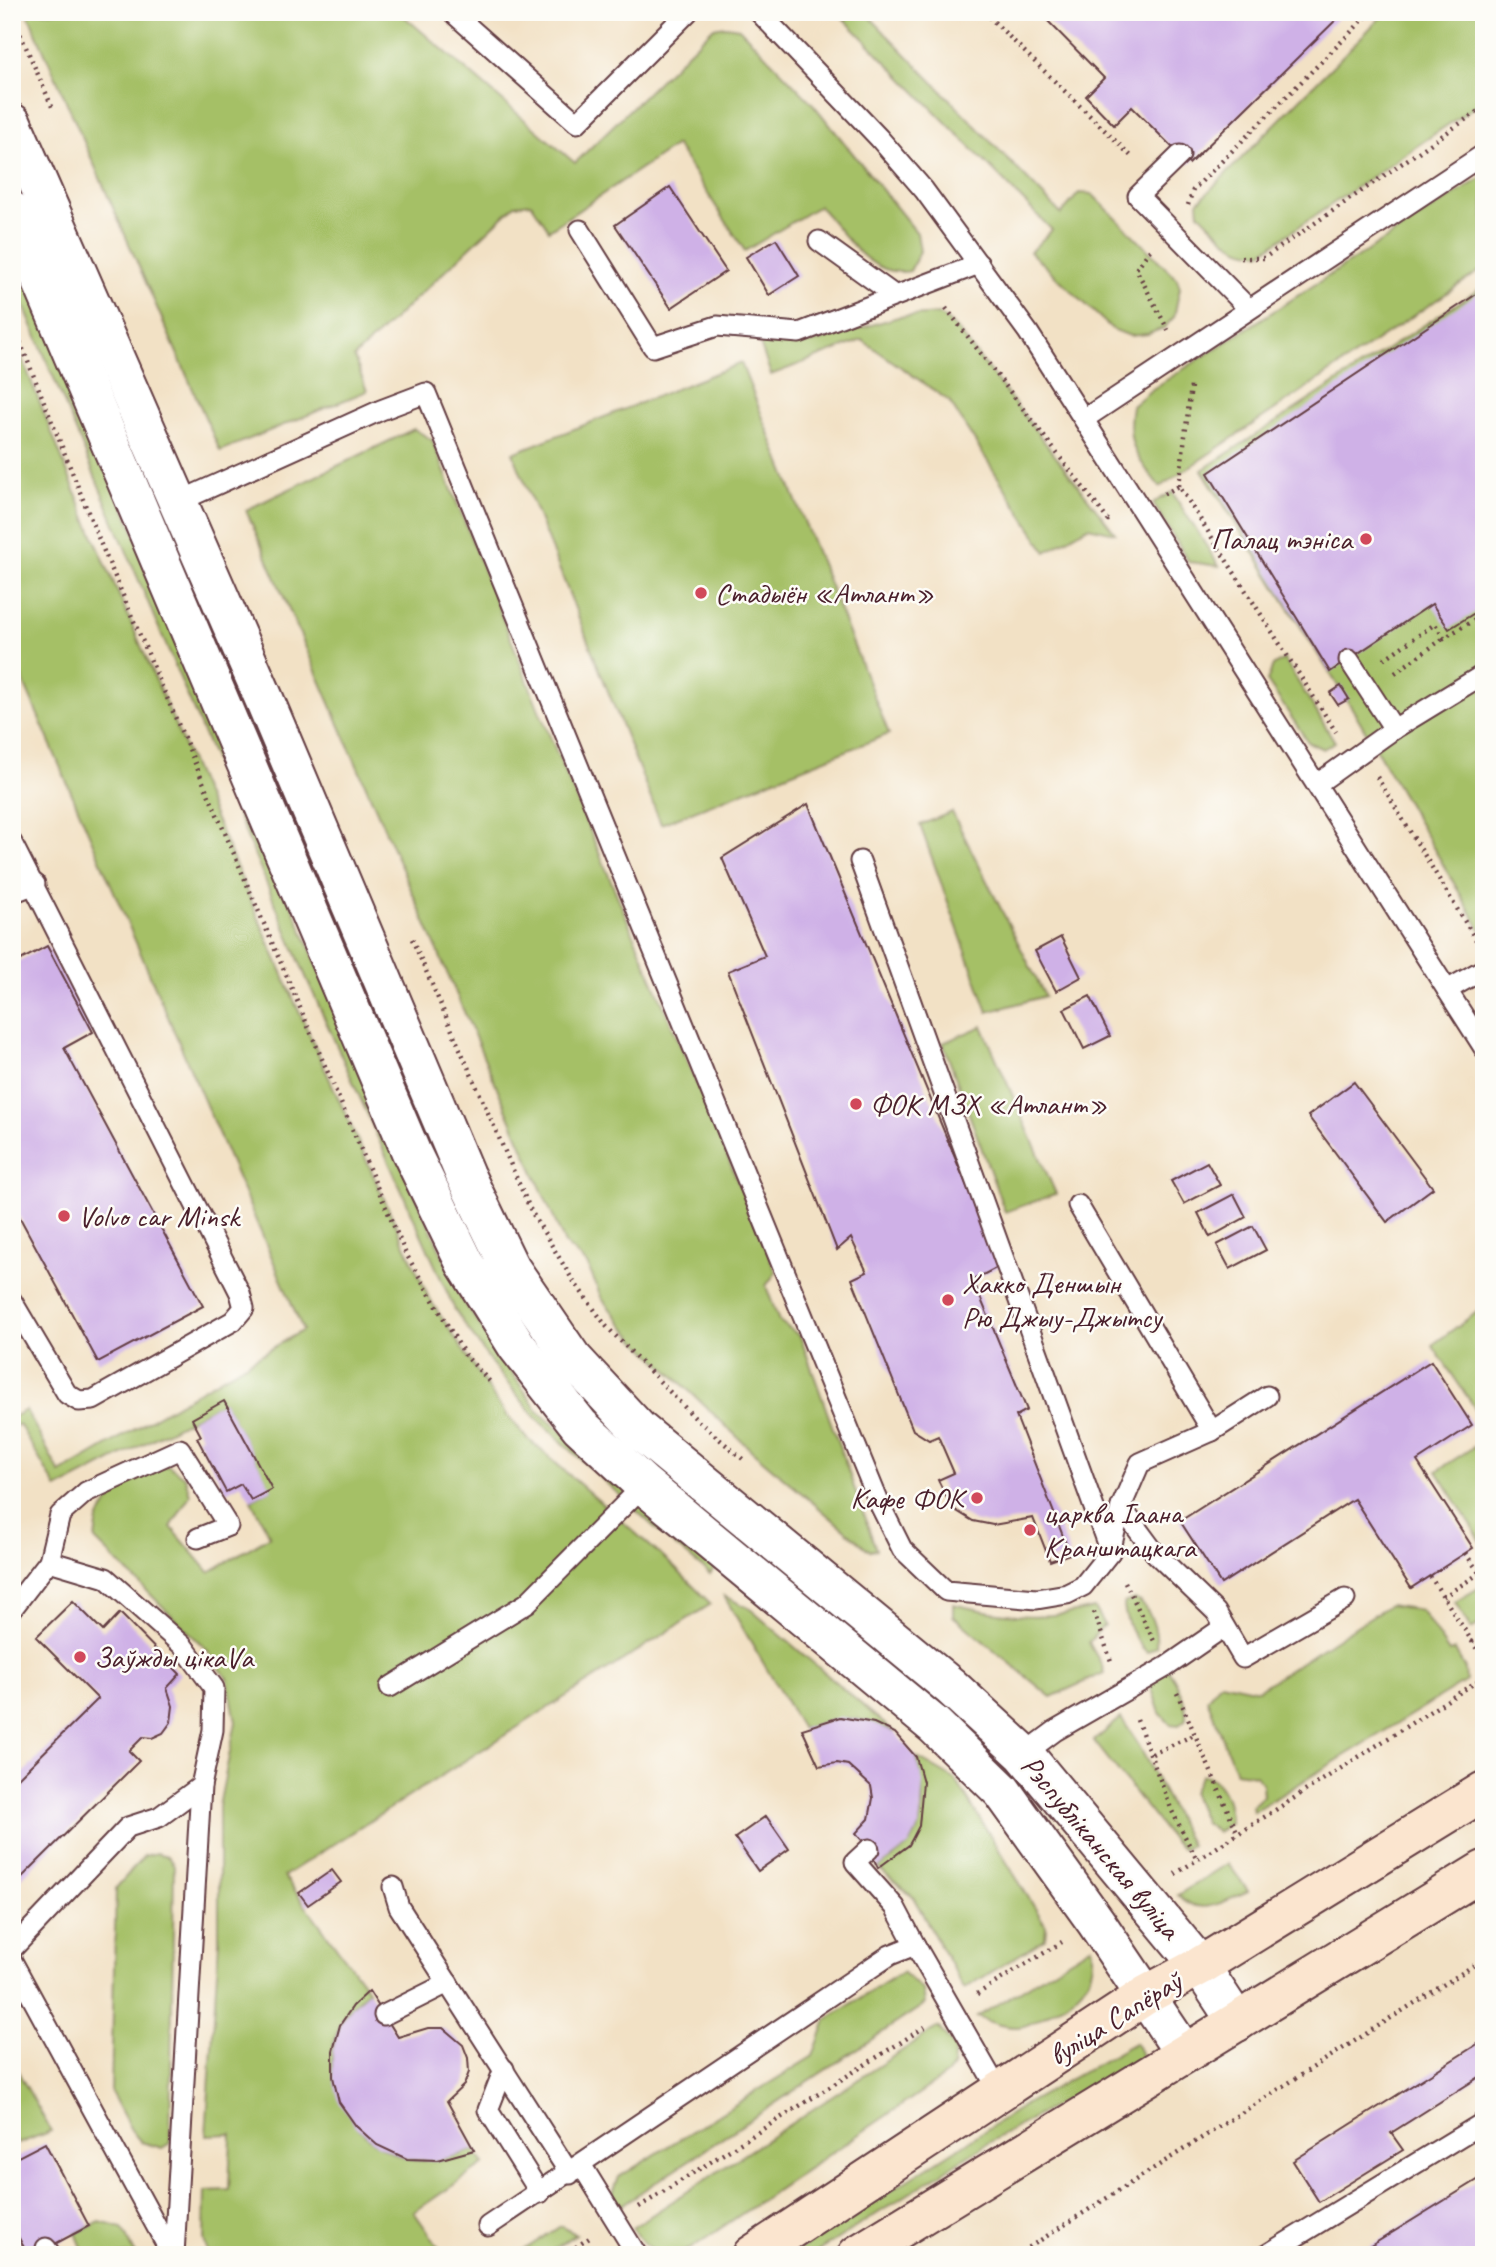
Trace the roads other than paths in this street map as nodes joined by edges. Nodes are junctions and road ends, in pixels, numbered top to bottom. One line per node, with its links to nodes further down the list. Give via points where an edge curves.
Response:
1 (452, 12): 2 (lane, via 577,123)
2 (688, 12)
3 (759, 12): 10 (lane, via 879,138)
4 (12, 123): 14 (street, Рэспубліканская вуліца)
5 (1484, 154): 12 (lane)
6 (1180, 155): 12 (lane, via 1138,196)
7 (12, 211): 30 (street, Рэспубліканская вуліца, via 363,1042 465,1263 517,1346 580,1426)
8 (580, 230): 11 (lane, via 653,347 717,326 799,333)
9 (819, 241): 11 (lane)
10 (979, 264): 11 (lane); 13 (lane)
11 (894, 295)
12 (1249, 309): 13 (lane)
13 (1084, 419): 18 (lane)
14 (178, 502): 33 (lane, via 426,394 902,1549 946,1591 1037,1600 1083,1586); 39 (street, Рэспубліканская вуліца, via 509,1266 572,1358 639,1430 950,1686)
15 (1349, 660): 17 (lane)
16 (1484, 674): 17 (lane)
17 (1394, 729): 18 (lane)
18 (1317, 784): 24 (lane)
19 (12, 843): 21 (lane)
20 (860, 861): 33 (lane)
21 (35, 884): 22 (lane); 27 (lane, via 244,1308 233,1321 105,1394 79,1401 67,1394)
22 (12, 892)
23 (1484, 969): 24 (lane)
24 (1447, 990): 25 (lane)
25 (1484, 1048)
26 (1078, 1205): 29 (lane)
27 (13, 1305)
28 (1267, 1396): 29 (lane)
29 (1212, 1432): 31 (lane, via 1140,1463)
30 (644, 1485): 38 (lane, via 527,1602); 40 (street, Рэспубліканская вуліца, via 934,1725)
31 (1121, 1507): 33 (lane); 37 (lane, via 1155,1553 1216,1612)
32 (198, 1538): 34 (lane, via 228,1526 180,1449 86,1492 60,1515)
33 (1110, 1552)
34 (49, 1561): 36 (lane); 41 (lane, via 106,1578 183,1646 214,1688 213,1730)
35 (1345, 1599): 37 (lane, via 1243,1658)
36 (12, 1609)
37 (1224, 1627): 39 (lane)
38 (390, 1687)
39 (1024, 1754): 40 (street); 49 (street, Рэспубліканская вуліца)
40 (989, 1779): 51 (street, Рэспубліканская вуліца)
41 (201, 1786): 47 (lane, via 159,1818 128,1827); 61 (lane)
42 (1484, 1791): 49 (main road, вуліца Сапёраў)
43 (869, 1849): 46 (lane, via 855,1862 895,1907)
44 (1484, 1870): 53 (main road)
45 (393, 1887): 50 (lane, via 399,1907)
46 (915, 1945): 56 (lane); 58 (lane, via 890,1955)
47 (12, 1949)
48 (12, 1961): 61 (lane)
49 (1200, 1966): 51 (main road, вуліца Сапёраў); 53 (street, Рэспубліканская вуліца)
50 (448, 1983): 52 (lane); 55 (lane)
51 (1146, 1994): 54 (street, Рэспубліканская вуліца); 56 (main road, вуліца Сапёраў)
52 (384, 2015)
53 (1237, 2022): 54 (main road)
54 (1184, 2053): 64 (main road)
55 (509, 2077): 58 (lane); 59 (lane, via 488,2110)
56 (999, 2091): 63 (main road, вуліца Сапёраў)
57 (1484, 2122): 65 (lane)
58 (576, 2170): 59 (lane); 62 (lane)
59 (540, 2193): 60 (lane)
60 (488, 2226)
61 (173, 2255)
62 (637, 2255)
63 (752, 2255)
64 (857, 2255)
65 (1266, 2255)

